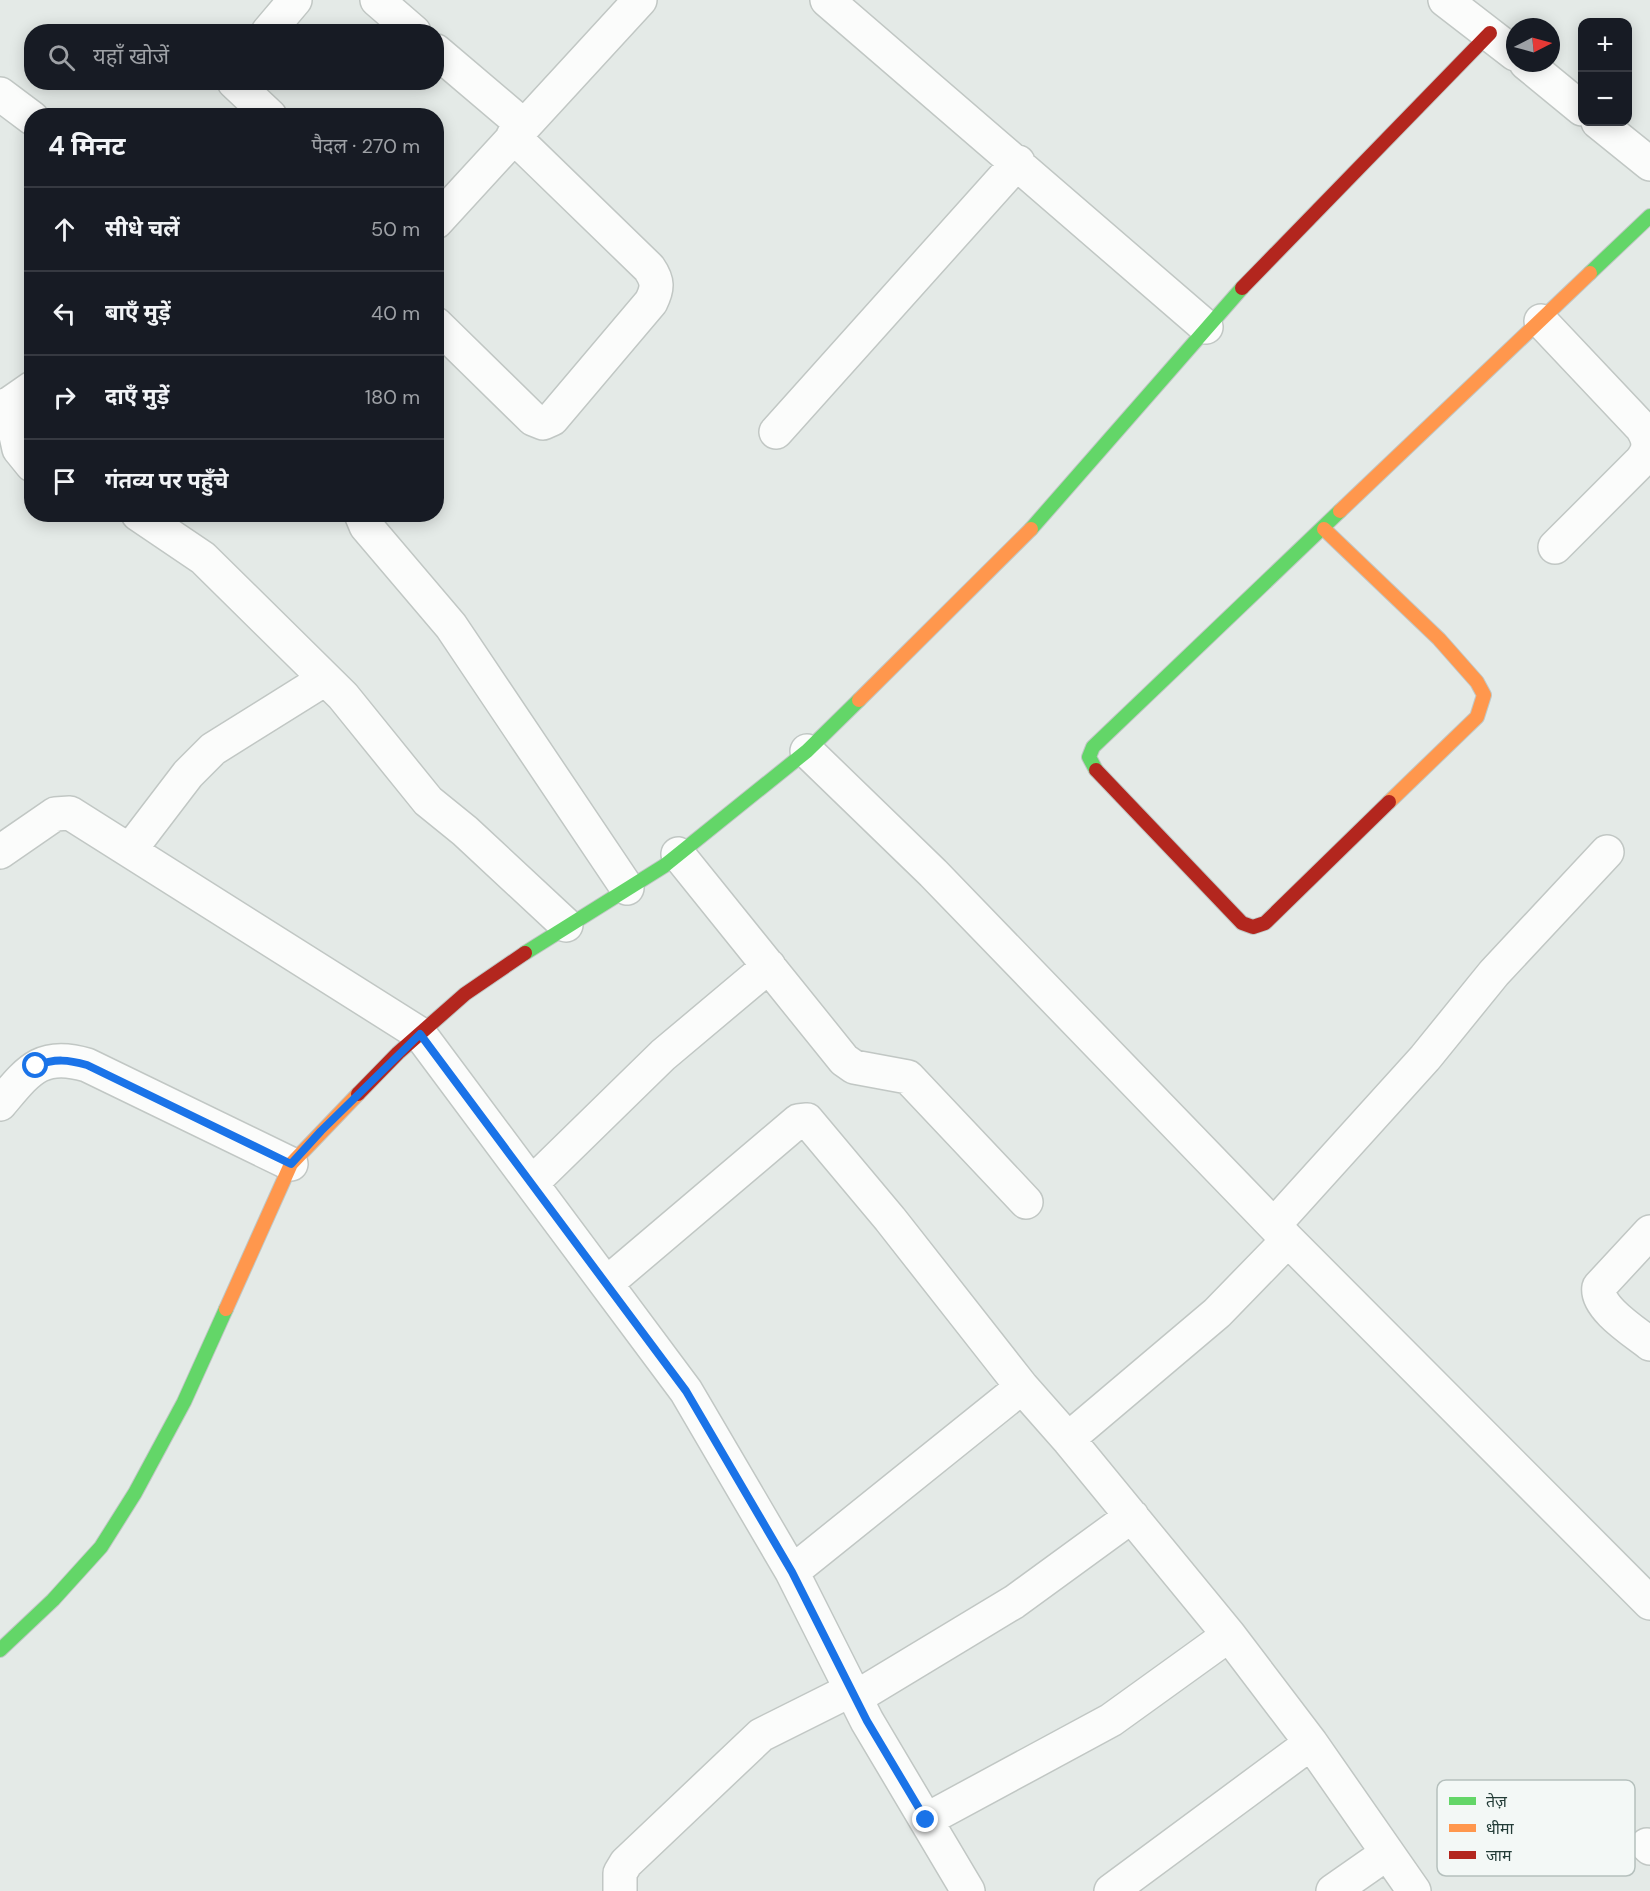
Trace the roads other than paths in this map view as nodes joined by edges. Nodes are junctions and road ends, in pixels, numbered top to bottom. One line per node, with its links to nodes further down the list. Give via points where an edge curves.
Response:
1 (296, 0): 6 (street)
2 (377, 0): 7 (street)
3 (640, 0): 18 (street)
4 (827, 0): 19 (street)
5 (1446, 0): 8 (street)
6 (275, 24)
7 (405, 24)
8 (1490, 33): 9 (street); 24 (street)
9 (1506, 46)
10 (444, 59): 18 (street)
11 (1537, 72): 14 (street)
12 (242, 90): 15 (street)
13 (0, 94): 16 (street)
14 (1578, 106)
15 (262, 108)
16 (24, 112)
17 (1603, 126): 20 (street)
18 (518, 130): 21 (street); 25 (street, via 650,268 658,290 552,419 543,423 533,419)
19 (1018, 162): 24 (street); 27 (street)
20 (1650, 164)
21 (444, 213)
22 (1650, 216): 23 (street)
23 (1541, 321): 31 (street); 32 (street, via 1649,439 1649,451 1641,461)
24 (1206, 327): 34 (street, via 1034,527)
25 (444, 332)
26 (14, 400): 28 (street, via 19,449)
27 (776, 432)
28 (24, 455)
29 (150, 522): 33 (street, via 203,558)
30 (364, 522): 39 (street, via 451,626)
31 (1324, 529): 31 (street, via 1461,662 1484,694 1484,704 1477,717 1291,898 1265,922 1253,927 1242,923 1092,766 1089,757 1093,747)
32 (1555, 547)
33 (326, 679): 35 (street, via 213,749 188,774); 40 (street, via 428,801)
34 (807, 751): 38 (street); 48 (street, via 933,873)
35 (130, 850): 36 (street, via 63,812); 42 (street)
36 (0, 852)
37 (1607, 852): 48 (street, via 1494,973)
38 (678, 854): 39 (street); 41 (street)
39 (627, 888): 40 (street)
40 (566, 925): 42 (street, via 465,994)
41 (769, 966): 45 (street, via 663,1055); 46 (street, via 844,1060 854,1067 908,1077)
42 (420, 1034): 44 (street); 45 (street)
43 (0, 1104): 44 (street, via 36,1066 68,1060 87,1065)
44 (291, 1164): 57 (street, via 184,1401 135,1493 101,1547)
45 (532, 1183): 49 (street)
46 (1026, 1202)
47 (1650, 1232): 50 (street, via 1599,1287 1598,1293 1602,1304)
48 (1281, 1233): 52 (street, via 1217,1313); 55 (street)
49 (607, 1283): 51 (street, via 805,1119); 54 (street, via 686,1391)
50 (1650, 1344)
51 (1022, 1387): 52 (street); 54 (street)
52 (1068, 1439): 53 (street)
53 (1132, 1516): 56 (street); 58 (street, via 1014,1602)
54 (792, 1572): 58 (street)
55 (1650, 1604)
56 (1229, 1635): 59 (street); 60 (street, via 1111,1719)
57 (0, 1650)
58 (853, 1694): 60 (street); 62 (street, via 761,1735 626,1863 620,1873)
59 (1311, 1743): 61 (street); 64 (street)
60 (926, 1820): 63 (street)
61 (1386, 1854): 65 (street); 66 (street)
62 (620, 1891)
63 (968, 1891)
64 (1111, 1891)
65 (1333, 1891)
66 (1414, 1891)

